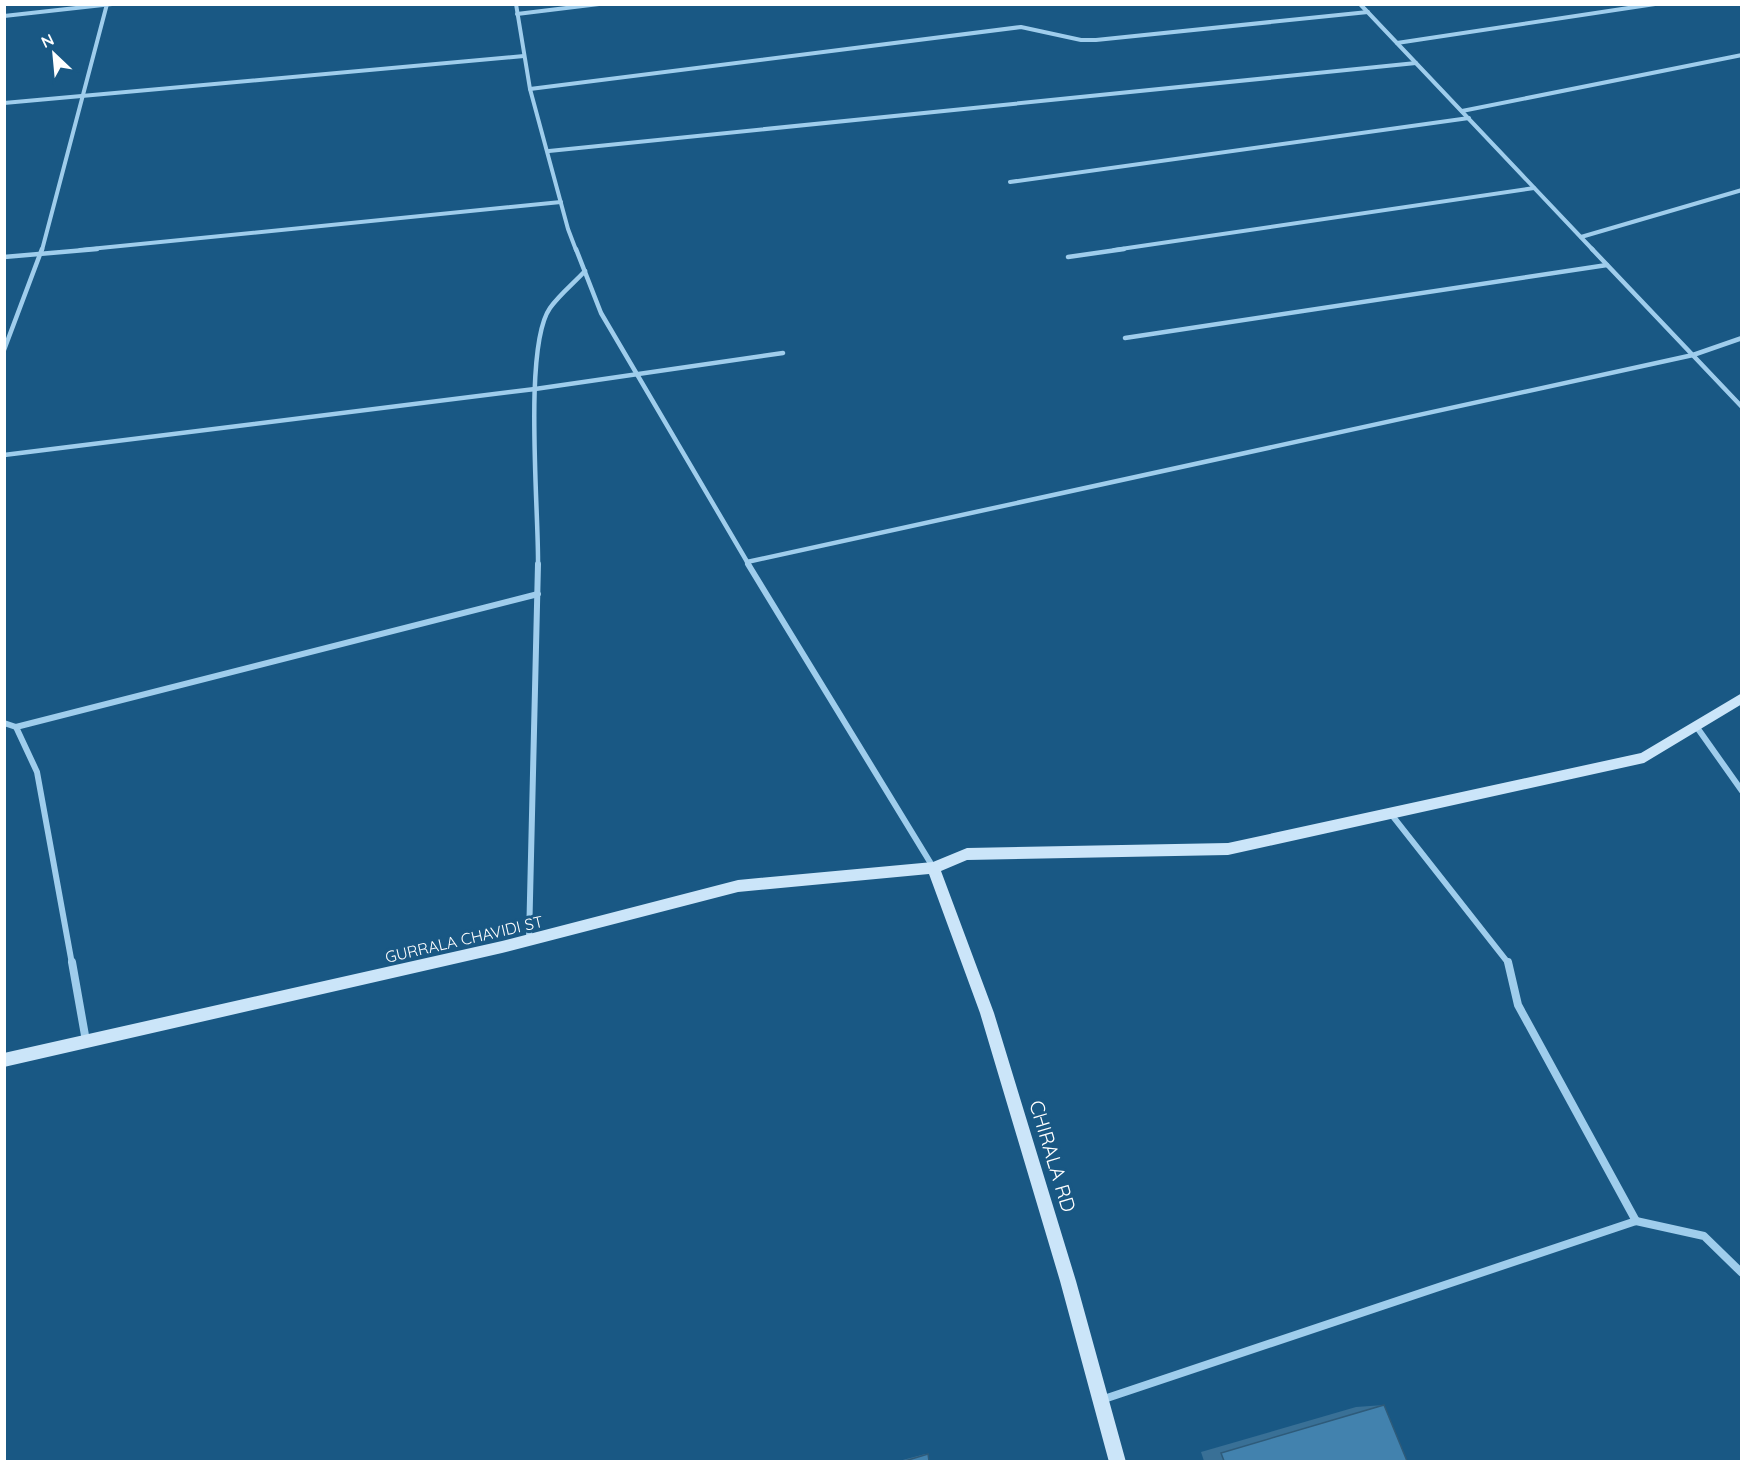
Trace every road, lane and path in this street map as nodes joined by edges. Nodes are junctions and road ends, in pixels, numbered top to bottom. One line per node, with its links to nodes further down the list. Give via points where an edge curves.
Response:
1 (112, 4): 6 (street)
2 (516, 4): 8 (street)
3 (599, 4): 8 (street)
4 (1360, 4): 7 (street)
5 (1655, 4): 10 (street)
6 (106, 5): 9 (street); 15 (street)
7 (1368, 12): 10 (street); 14 (street, via 1095,40 1021,27)
8 (518, 14): 12 (street)
9 (4, 16)
10 (1397, 43): 13 (street)
11 (1742, 55): 17 (street)
12 (524, 56): 14 (street); 15 (street)
13 (1416, 63): 17 (street); 19 (street)
14 (530, 89): 19 (street)
15 (84, 97): 16 (street); 25 (street)
16 (4, 103)
17 (1462, 111): 18 (street)
18 (1469, 118): 20 (street); 21 (street)
19 (549, 151): 23 (street)
20 (1010, 182)
21 (1534, 188): 24 (street); 27 (street)
22 (1742, 190): 24 (street)
23 (561, 202): 25 (street); 29 (street)
24 (1581, 237): 28 (street)
25 (41, 254): 26 (street); 32 (street)
26 (4, 257)
27 (1068, 257)
28 (1607, 265): 30 (street); 34 (street)
29 (585, 272): 35 (street, via 601,313); 36 (street, via 546,315 540,336)
30 (1125, 338)
31 (1742, 338): 34 (street)
32 (4, 350)
33 (783, 353): 35 (street)
34 (1693, 355): 37 (street); 39 (street)
35 (637, 374): 36 (street); 39 (street)
36 (536, 390): 38 (street); 40 (street)
37 (1742, 407)
38 (4, 455)
39 (747, 562): 47 (street)
40 (537, 594): 44 (street); 48 (street)
41 (1742, 698): 43 (main road, GURRALA CHAVIDI ST)
42 (4, 723): 44 (street)
43 (1696, 726): 45 (street); 46 (main road, GURRALA CHAVIDI ST, via 1644,758)
44 (16, 727): 49 (street, via 37,772)
45 (1742, 791)
46 (1390, 813): 47 (main road, GURRALA CHAVIDI ST, via 1228,849 967,854); 51 (street, via 1509,964 1518,1005)
47 (933, 868): 48 (main road, GURRALA CHAVIDI ST, via 738,886); 53 (main road, CHIRALA RD, via 987,1013)
48 (529, 940): 49 (main road, GURRALA CHAVIDI ST)
49 (86, 1042): 50 (main road, GURRALA CHAVIDI ST)
50 (4, 1060)
51 (1636, 1221): 52 (street, via 1704,1236); 53 (street)
52 (1742, 1273)
53 (1101, 1400): 54 (main road, CHIRALA RD)
54 (1118, 1461)

